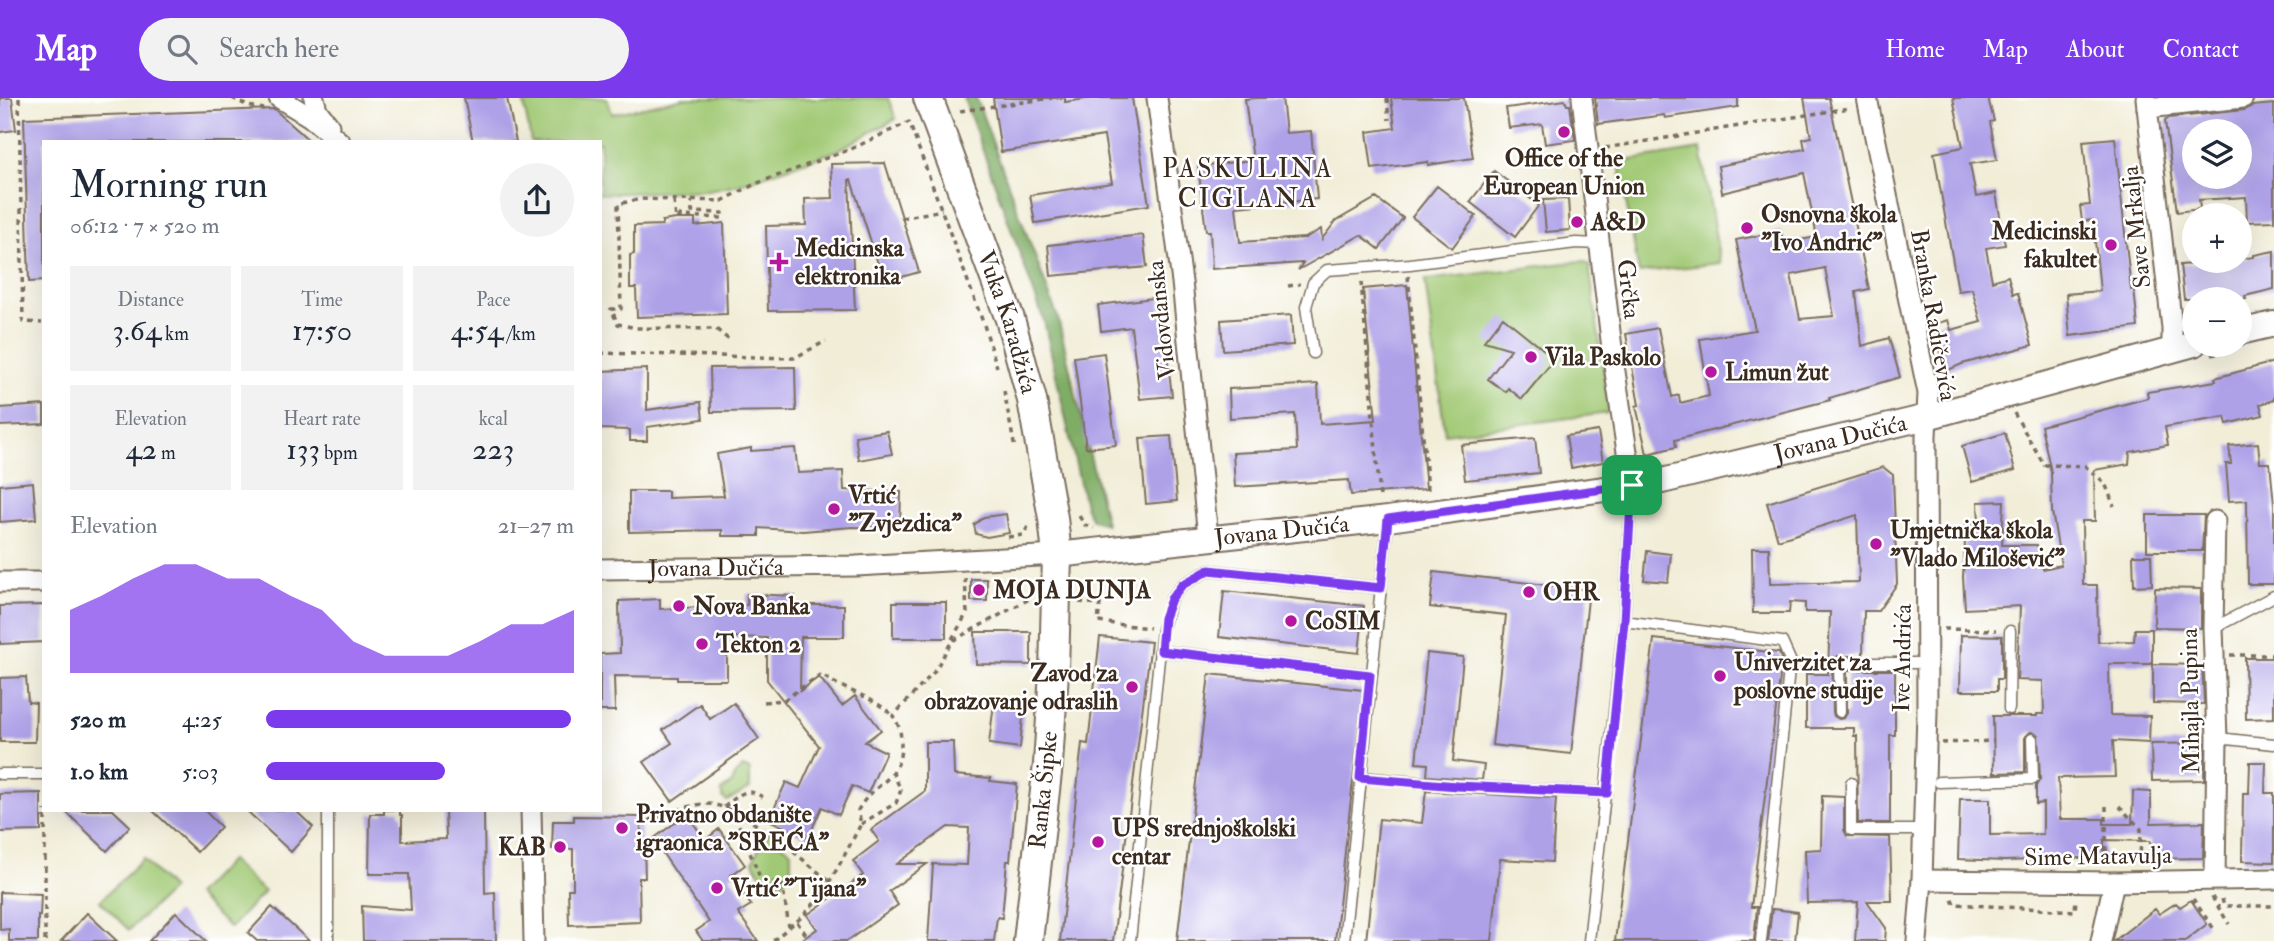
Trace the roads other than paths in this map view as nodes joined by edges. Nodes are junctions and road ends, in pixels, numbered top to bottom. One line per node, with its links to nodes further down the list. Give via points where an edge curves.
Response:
1 (279, 98): 9 (street)
2 (314, 98): 10 (street, via 317,110)
3 (928, 98): 22 (main road, Vuka Karadžića, via 1010,318 1040,438)
4 (1157, 98): 21 (street, Vidovdanska, via 1182,282)
5 (1582, 98): 11 (street, Grčka)
6 (2243, 98): 8 (street)
7 (1868, 101): 17 (street, Branka Radičevića, via 1928,393)
8 (2147, 103): 14 (street, Save Mrkalja, via 2172,328)
9 (339, 140)
10 (339, 140)
11 (1599, 244): 15 (lane, via 1327,270 1313,283 1306,307); 18 (street, Grčka)
12 (2274, 324): 13 (street)
13 (2252, 334)
14 (2182, 339)
15 (1313, 353)
16 (2182, 353): 17 (street, Jovana Dučića)
17 (1927, 417): 18 (street, Jovana Dučića); 51 (street, Ive Andrića)
18 (1632, 485): 19 (street, Jovana Dučića); 28 (lane)
19 (1384, 507): 21 (street, Jovana Dučića); 26 (lane)
20 (2215, 521): 29 (street, Mihajla Pupina)
21 (1208, 537): 22 (street, Jovana Dučića)
22 (1057, 555): 23 (street, Jovana Dučića, via 856,566); 54 (main road, Ranka Šipke, via 1048,764)
23 (602, 569)
24 (0, 582): 25 (street)
25 (42, 582)
26 (1381, 588): 31 (lane, via 1209,570 1182,585 1171,599); 33 (lane)
27 (2274, 596): 29 (lane)
28 (1624, 621): 44 (lane); 58 (lane, via 1782,642 1790,660)
29 (2213, 628): 36 (street, Mihajla Pupina)
30 (2010, 631): 34 (lane)
31 (1161, 651): 33 (lane); 55 (lane)
32 (1916, 663): 35 (lane, via 1839,663)
33 (1370, 675): 41 (lane)
34 (2009, 709)
35 (1840, 712)
36 (2217, 738): 38 (lane); 49 (street, Mihajla Pupina)
37 (2032, 739): 43 (lane, via 2033,779)
38 (2274, 744)
39 (42, 774): 40 (lane)
40 (0, 775)
41 (1360, 778): 44 (lane); 56 (lane)
42 (1851, 782): 47 (lane, via 1851,830)
43 (1940, 782)
44 (1607, 793): 57 (lane)
45 (328, 812): 52 (lane)
46 (531, 812): 53 (street)
47 (1914, 830)
48 (2116, 873): 49 (street, Sime Matavulja); 51 (street, Sime Matavulja); 60 (street)
49 (2215, 879): 50 (street, Sime Matavulja)
50 (2274, 879)
51 (1922, 880): 59 (street, Ive Andrića)
52 (328, 941)
53 (534, 941)
54 (1028, 941)
55 (1130, 941)
56 (1344, 941)
57 (1589, 941)
58 (1761, 941)
59 (1917, 941)
60 (2101, 941)

